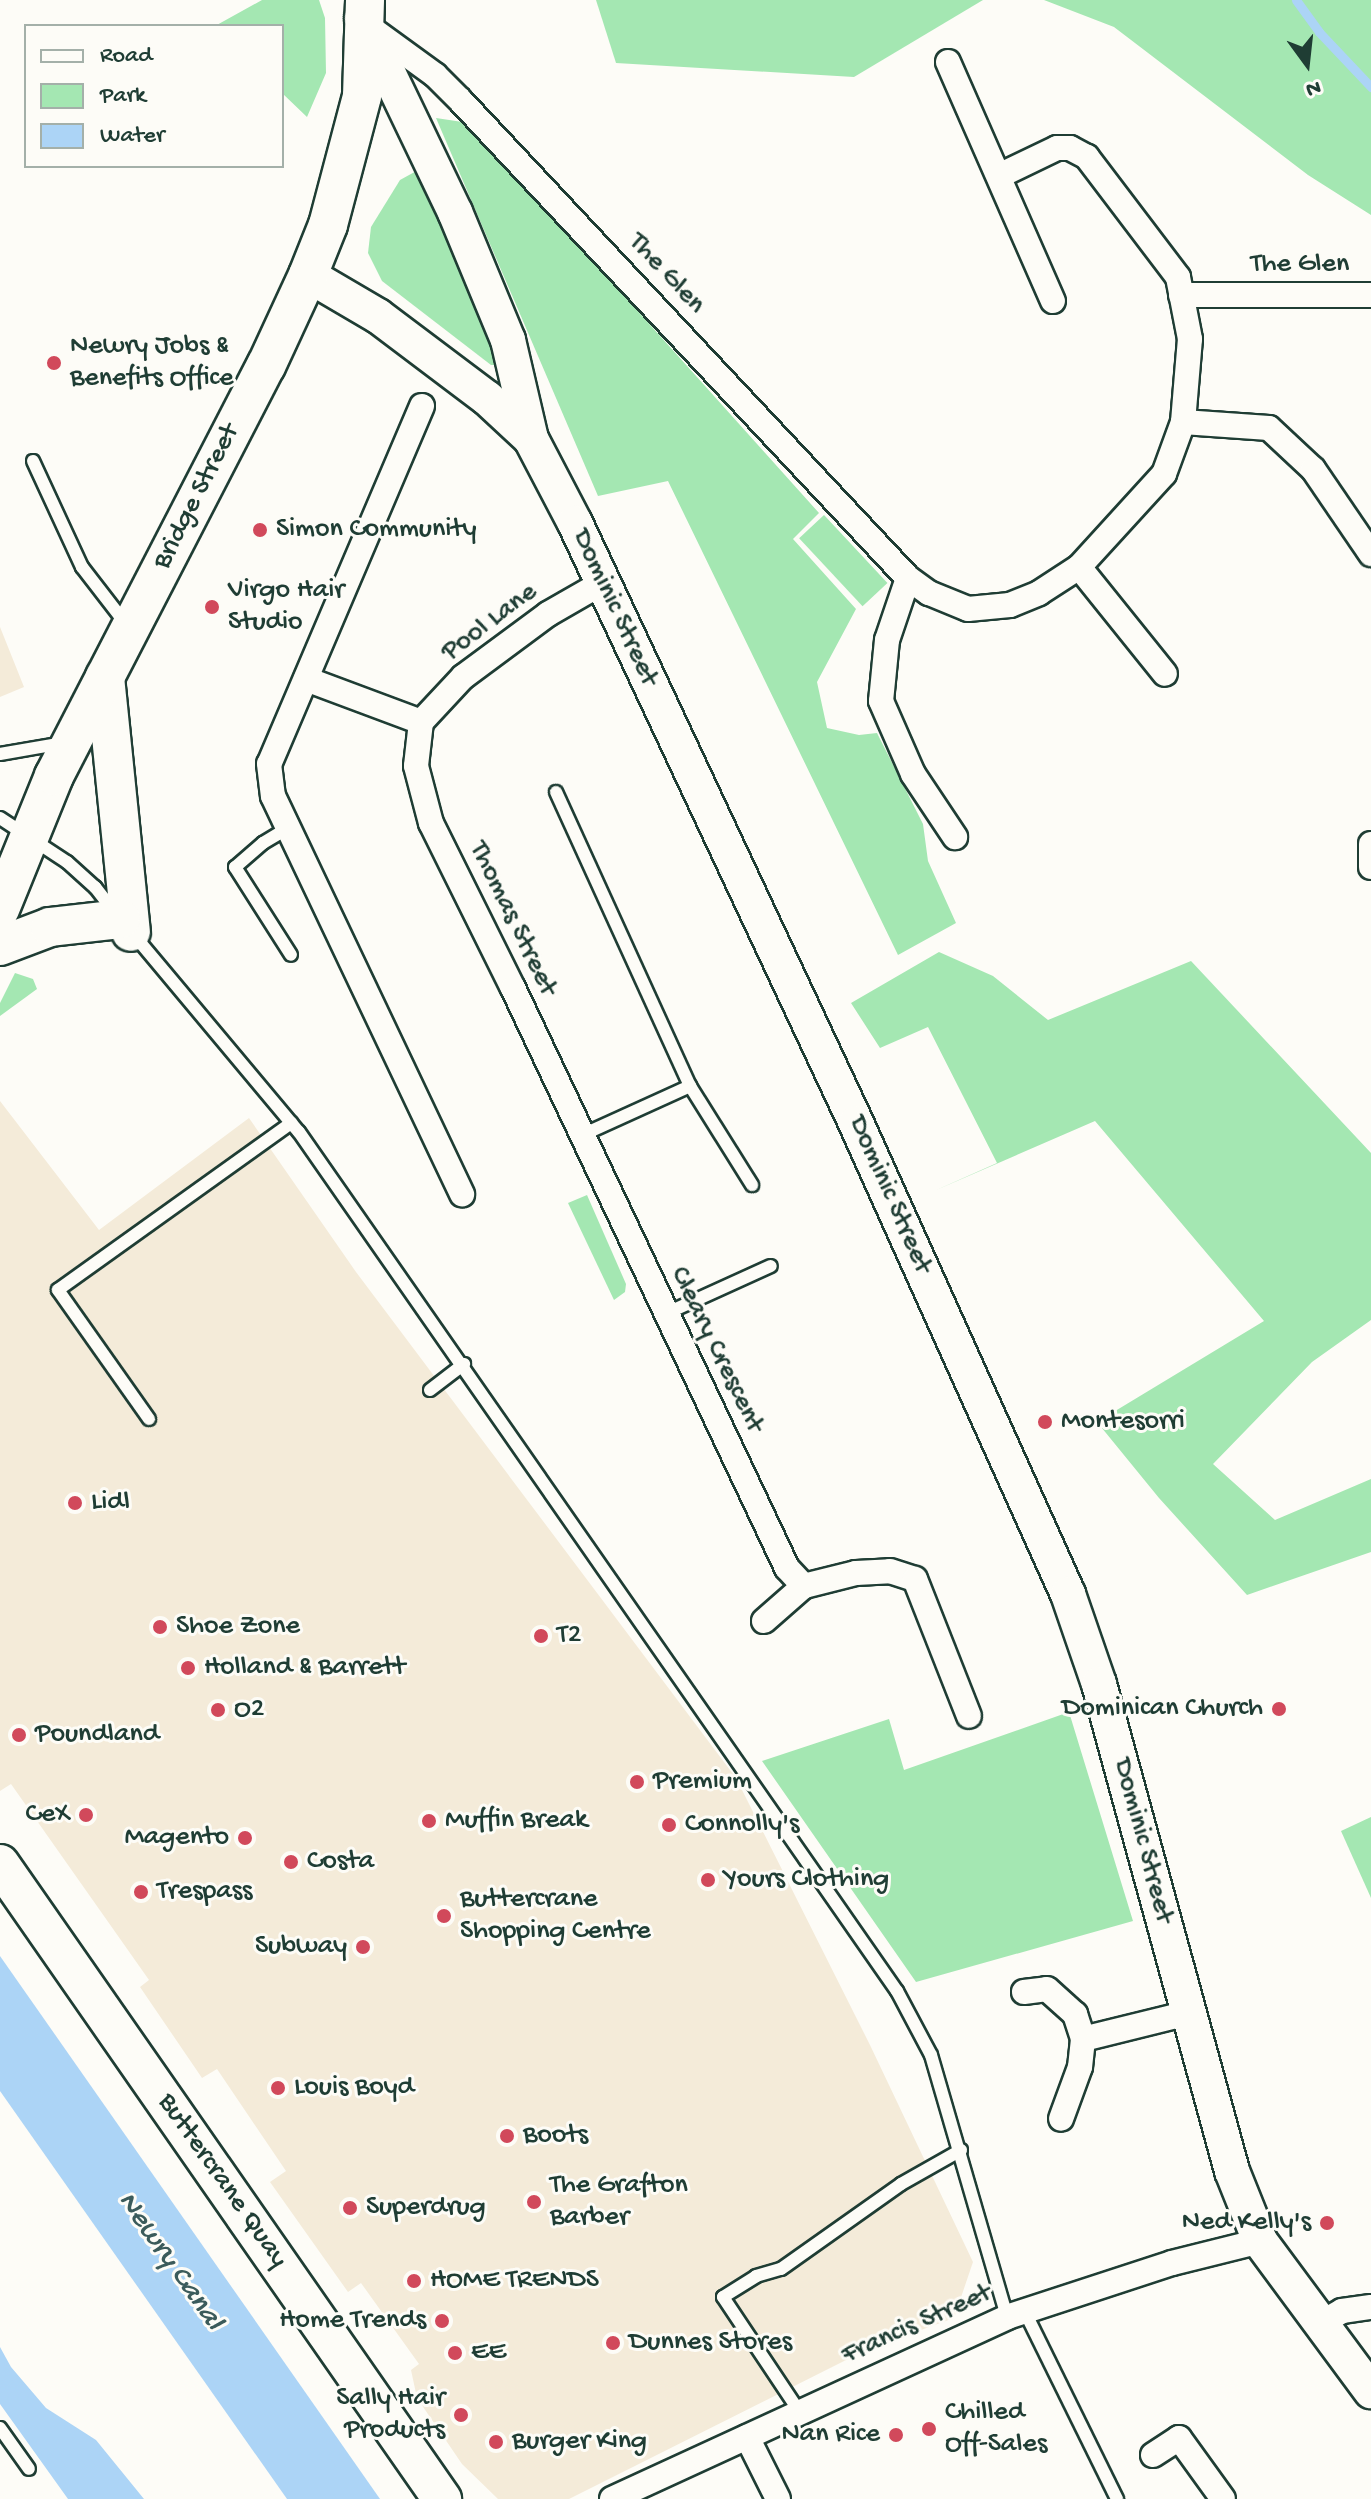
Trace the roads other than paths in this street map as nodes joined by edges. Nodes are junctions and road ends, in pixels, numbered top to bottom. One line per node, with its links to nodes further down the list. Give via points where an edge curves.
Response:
1 (362, 9): 4 (main road, Bridge Street, via 362,96 328,225); 10 (main road, via 508,340); 14 (street, The Glen, via 460,100)
2 (948, 62): 3 (street)
3 (1001, 175): 5 (street, The Glen, via 1057,148 1087,157 1178,277); 7 (street)
4 (308, 275): 10 (main road, Dominic Street, via 378,316 487,398); 16 (main road, Bridge Street)
5 (1181, 295): 6 (street, The Glen); 9 (street, The Glen, via 1190,339)
6 (1371, 295)
7 (1053, 301)
8 (422, 406): 19 (street)
9 (1183, 422): 12 (street, via 1269,428 1313,469); 13 (street, The Glen, via 1164,474)
10 (531, 439): 15 (main road, Dominic Street)
11 (33, 461): 16 (lane, via 82,567)
12 (1371, 554)
13 (1079, 567): 14 (street, The Glen, via 1010,605 968,609); 17 (street)
14 (908, 578): 26 (street, via 887,640 881,701 913,774)
15 (602, 583): 20 (street, Pool Lane, via 548,614 463,677); 48 (main road, Dominic Street, via 856,1123 1068,1594 1099,1684)
16 (130, 630): 18 (main road, Bridge Street)
17 (1165, 674)
18 (105, 677): 21 (main road, Bridge Street); 30 (main road)
19 (306, 679): 20 (street); 25 (street, via 269,764 273,796)
20 (421, 722): 35 (street, Thomas Street, via 416,766 431,823)
21 (72, 742): 22 (lane); 24 (main road, Bridge Street)
22 (0, 754)
23 (556, 792): 33 (lane)
24 (14, 826): 29 (main road, Bridge Street); 30 (lane, via 95,887)
25 (288, 828): 32 (lane, via 235,867); 37 (street)
26 (955, 837)
27 (1371, 844): 28 (street)
28 (1371, 867)
29 (0, 909)
30 (126, 926): 31 (main road, via 50,927); 34 (lane)
31 (0, 946)
32 (291, 955)
33 (690, 1086): 35 (lane); 36 (lane)
34 (291, 1123): 40 (lane); 42 (lane, via 58,1290)
35 (580, 1136): 39 (street, Cleary Crescent)
36 (752, 1185)
37 (462, 1194)
38 (771, 1266): 39 (lane)
39 (665, 1314): 43 (street, Cleary Crescent, via 787,1568)
40 (464, 1364): 41 (lane); 51 (lane, via 897,1991 931,2055)
41 (430, 1390)
42 (149, 1419)
43 (804, 1586): 44 (street); 45 (street, via 856,1573 890,1571 915,1579)
44 (764, 1621)
45 (969, 1716)
46 (0, 1864): 62 (main road, Buttercrane Quay)
47 (1024, 1992): 49 (street, via 1047,1989 1075,2014)
48 (1188, 2013): 49 (street); 52 (main road, Dominic Street, via 1232,2171)
49 (1083, 2039): 50 (street, via 1080,2067)
50 (1061, 2119)
51 (961, 2150): 54 (lane); 57 (lane, via 901,2184 781,2269 756,2276 723,2297)
52 (1260, 2241): 54 (street, Francis Street, via 1172,2263); 55 (main road, Dominic Street)
53 (1371, 2307): 55 (street, via 1342,2311)
54 (1015, 2314): 57 (street, Francis Street); 65 (lane)
55 (1323, 2322): 56 (main road, Dominic Street)
56 (1371, 2391)
57 (799, 2411): 59 (street, Francis Street)
58 (0, 2428): 61 (lane)
59 (747, 2437): 63 (street, Francis Street); 64 (street)
60 (1153, 2455): 66 (street, via 1179,2438)
61 (29, 2469)
62 (442, 2499)
63 (612, 2499)
64 (778, 2499)
65 (1117, 2499)
66 (1223, 2499)

